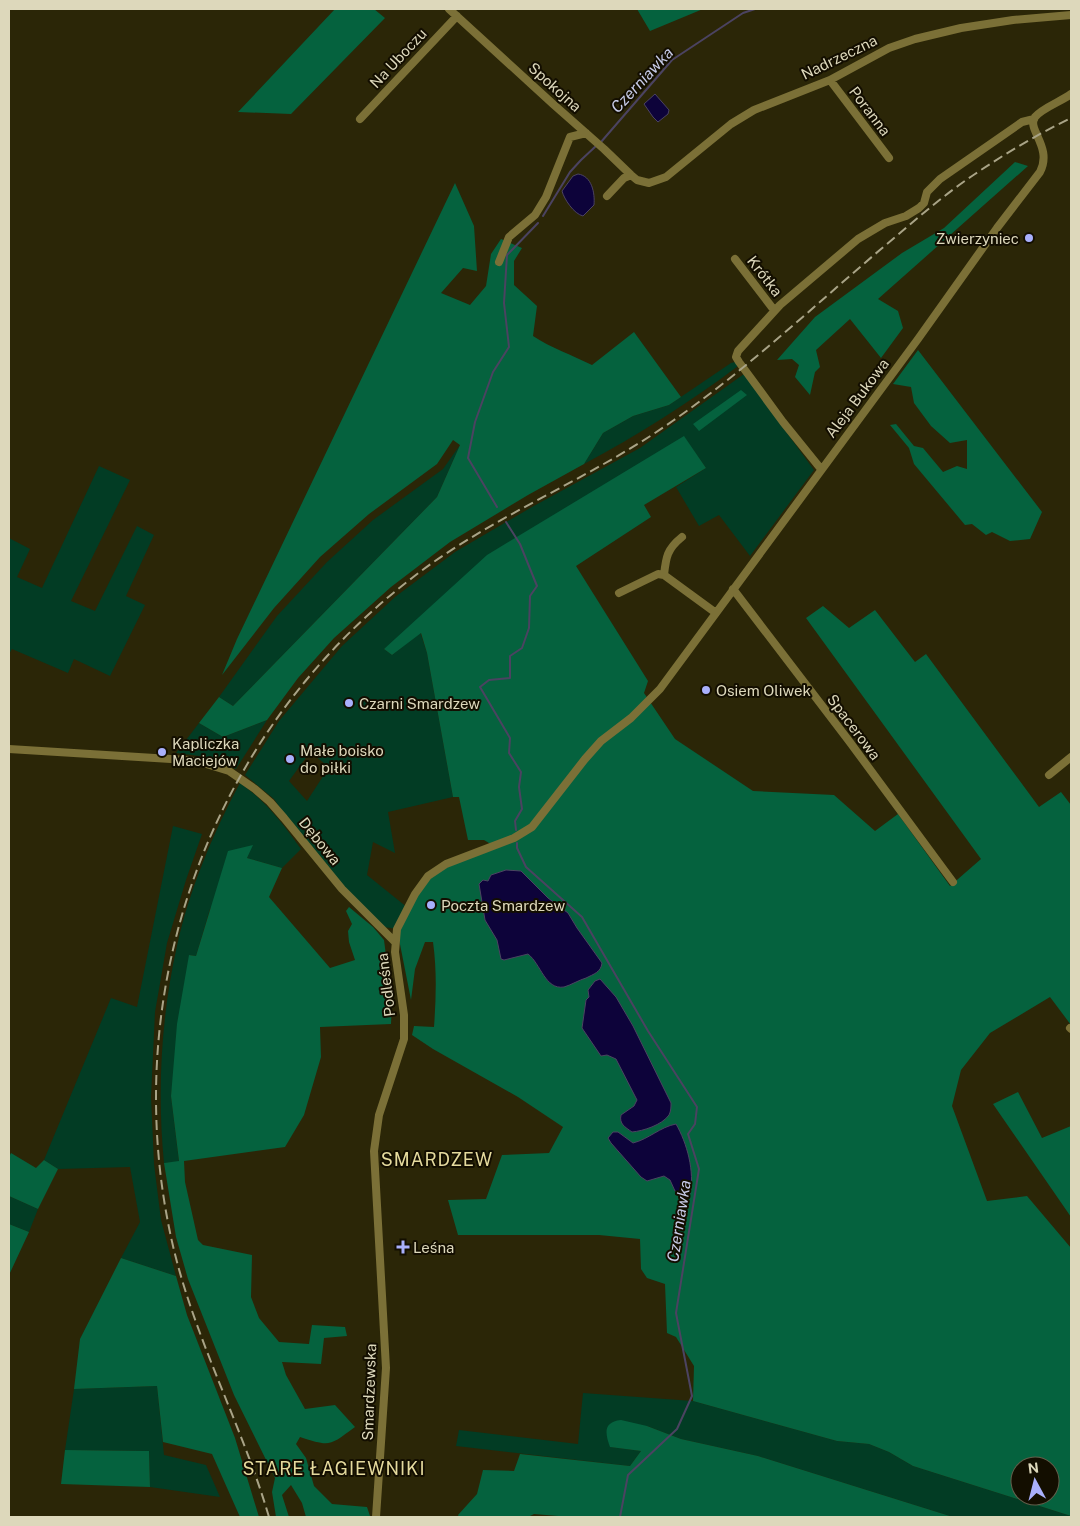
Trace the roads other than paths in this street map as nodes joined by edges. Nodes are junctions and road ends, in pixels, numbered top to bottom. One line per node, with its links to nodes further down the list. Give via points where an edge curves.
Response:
1 (449, 9): 2 (street, Spokojna)
2 (457, 16): 6 (street, Spokojna); 7 (street, Na Uboczu)
3 (1071, 16): 4 (street, Nadrzeczna, via 990,23 915,39 889,48)
4 (830, 80): 11 (street, Poranna); 13 (street, Nadrzeczna, via 754,110 731,124 666,177)
5 (1071, 94): 8 (street)
6 (568, 117): 9 (street, Spokojna); 10 (street)
7 (360, 119)
8 (1034, 119): 17 (street, via 1022,122 940,179 927,192 919,208 858,239); 18 (street, Aleja Bukowa, via 1044,153 1040,172)
9 (586, 133): 10 (street); 12 (street, Spokojna)
10 (570, 136): 16 (street, via 546,198 535,215 509,237)
11 (889, 158)
12 (631, 175): 13 (street, Spokojna); 14 (street)
13 (644, 183)
14 (606, 196)
15 (735, 259): 17 (street, Krótka)
16 (499, 262)
17 (774, 310): 18 (street, via 736,357)
18 (821, 469): 21 (street, Aleja Bukowa)
19 (682, 537): 20 (street, via 668,552)
20 (664, 575): 22 (street, via 658,574); 23 (street)
21 (733, 590): 23 (street, Aleja Bukowa); 28 (street, Spacerowa)
22 (619, 593)
23 (716, 613): 24 (street, Aleja Bukowa, via 660,688)
24 (630, 718): 30 (street, Podleśna, via 595,748 532,827 514,838 446,864 428,876)
25 (9, 749): 29 (street, Dębowa, via 187,760 215,766 239,777 270,802)
26 (1071, 757): 27 (street)
27 (1048, 775)
28 (953, 882)
29 (377, 926): 30 (street); 31 (street, Dębowa)
30 (397, 929): 31 (street, Podleśna)
31 (395, 942): 32 (street, Podleśna, via 404,1039 379,1115 374,1151)
32 (384, 1327): 33 (street, Smardzewska, via 386,1368)
33 (376, 1517)

